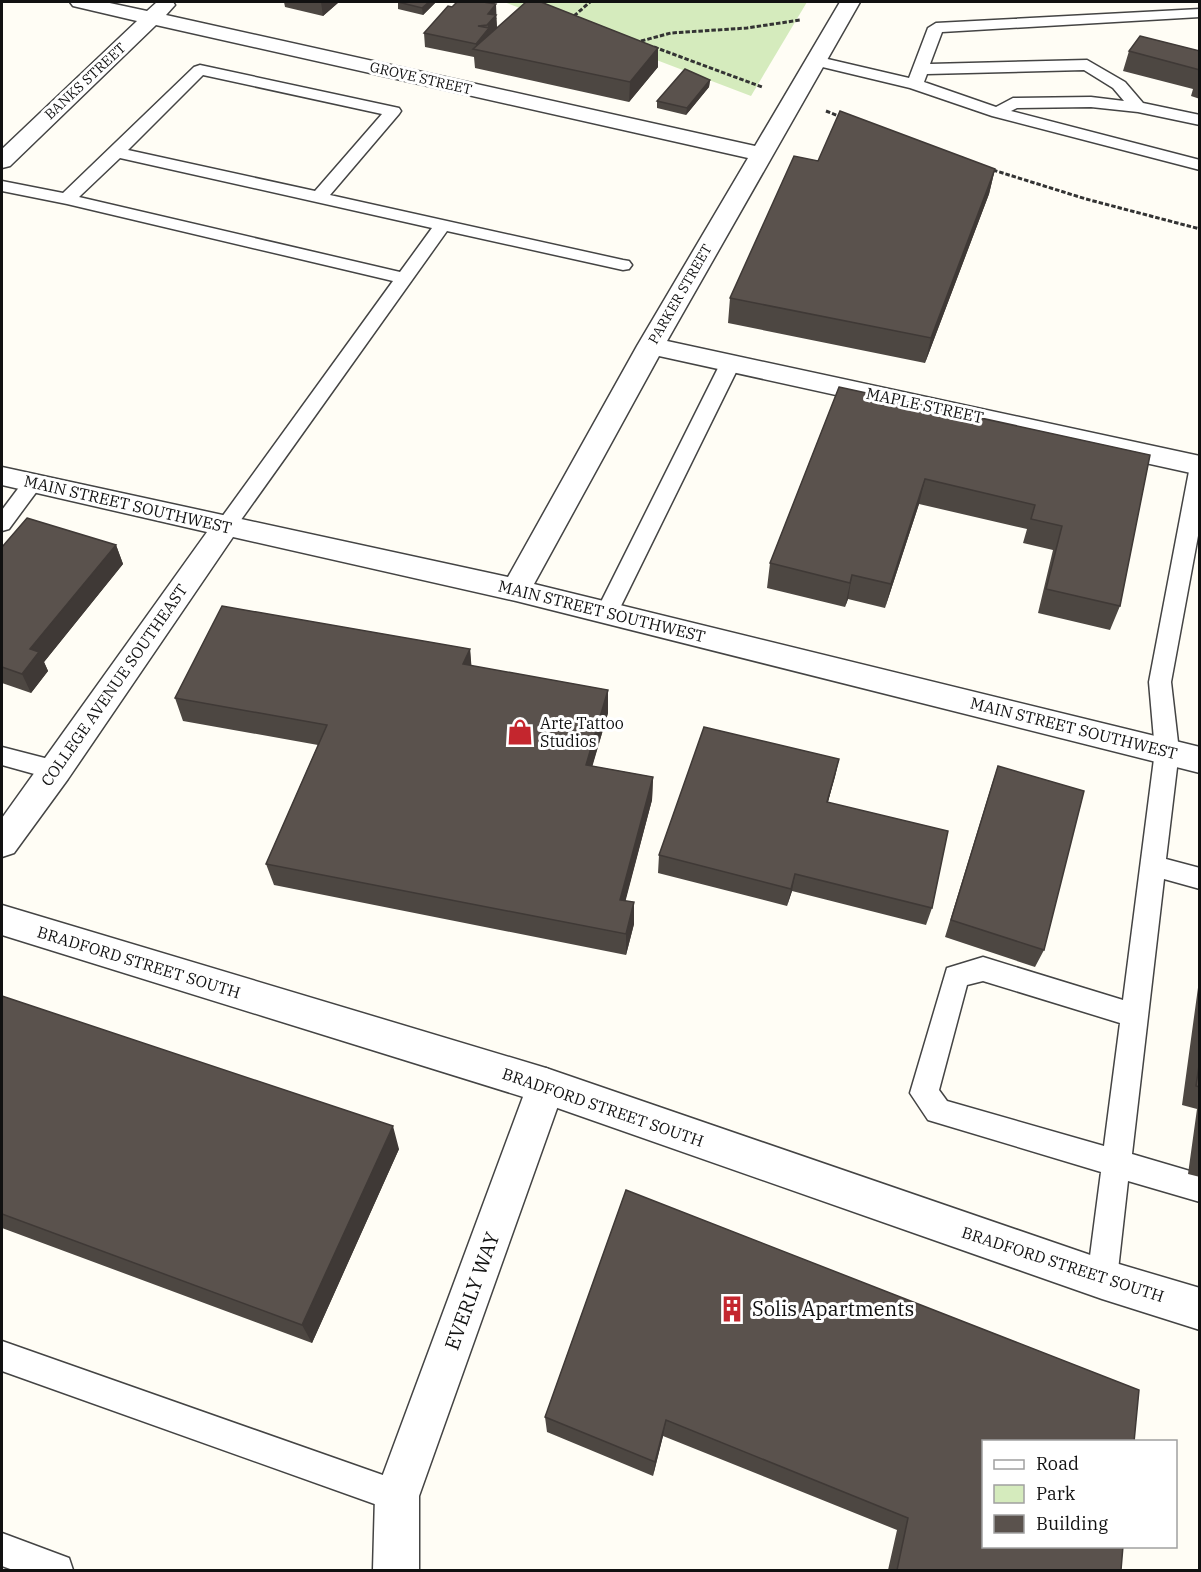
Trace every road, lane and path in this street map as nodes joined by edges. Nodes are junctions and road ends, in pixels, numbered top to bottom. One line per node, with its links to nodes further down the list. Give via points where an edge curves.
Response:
1 (80, 2): 8 (street, GROVE STREET)
2 (168, 2): 8 (street, BANKS STREET)
3 (590, 2): 10 (path, via 574,16)
4 (850, 2): 11 (street, PARKER STREET)
5 (1102, 2): 7 (lane)
6 (1200, 13): 7 (lane)
7 (1111, 17): 12 (lane, via 936,28)
8 (152, 18): 20 (street, GROVE STREET); 21 (street, BANKS STREET)
9 (807, 19): 13 (path, via 672,33 641,42)
10 (585, 20)
11 (819, 62): 12 (lane); 20 (street, PARKER STREET)
12 (918, 76): 14 (lane, via 1087,65 1119,85); 16 (lane)
13 (766, 89)
14 (1138, 106): 16 (lane, via 1012,103); 18 (lane)
15 (825, 111): 17 (path)
16 (998, 113): 22 (lane)
17 (845, 118)
18 (1200, 120)
19 (116, 152): 25 (lane); 25 (lane, via 200,70 393,111); 26 (lane)
20 (761, 154): 31 (street, PARKER STREET)
21 (2, 161)
22 (1200, 165)
23 (984, 167): 28 (path)
24 (2, 186): 26 (lane)
25 (319, 197): 27 (lane)
26 (67, 199): 30 (lane)
27 (443, 225): 29 (lane); 30 (lane)
28 (1200, 229)
29 (623, 265)
30 (403, 278): 37 (lane)
31 (650, 346): 32 (street, MAPLE STREET); 38 (street, PARKER STREET)
32 (731, 362): 33 (street, MAPLE STREET); 39 (lane)
33 (1200, 466): 40 (lane, via 1160,682)
34 (2, 476): 35 (street, MAIN STREET SOUTHWEST)
35 (33, 483): 36 (lane); 37 (street, MAIN STREET SOUTHWEST)
36 (2, 524)
37 (226, 526): 38 (street, MAIN STREET SOUTHWEST); 43 (street, COLLEGE AVENUE SOUTHEAST)
38 (516, 590): 39 (street, MAIN STREET SOUTHWEST)
39 (607, 612): 40 (street, MAIN STREET SOUTHWEST)
40 (1167, 752): 42 (street, MAIN STREET SOUTHWEST); 45 (lane)
41 (2, 756): 43 (lane)
42 (1200, 760)
43 (56, 770): 44 (street, COLLEGE AVENUE SOUTHEAST)
44 (2, 843)
45 (1154, 866): 46 (lane); 48 (lane)
46 (1200, 879)
47 (2, 920): 49 (street, BRADFORD STREET SOUTH)
48 (1135, 1016): 50 (lane); 50 (lane, via 983,969 956,976 924,1093 938,1111)
49 (546, 1086): 52 (street, BRADFORD STREET SOUTH); 55 (street, EVERLY WAY)
50 (1117, 1163): 51 (lane); 52 (lane)
51 (1200, 1188)
52 (1102, 1279): 53 (street, BRADFORD STREET SOUTH)
53 (1200, 1309)
54 (2, 1356): 55 (lane)
55 (397, 1496): 58 (street, EVERLY WAY)
56 (2, 1550): 57 (lane)
57 (57, 1570)
58 (396, 1570)

